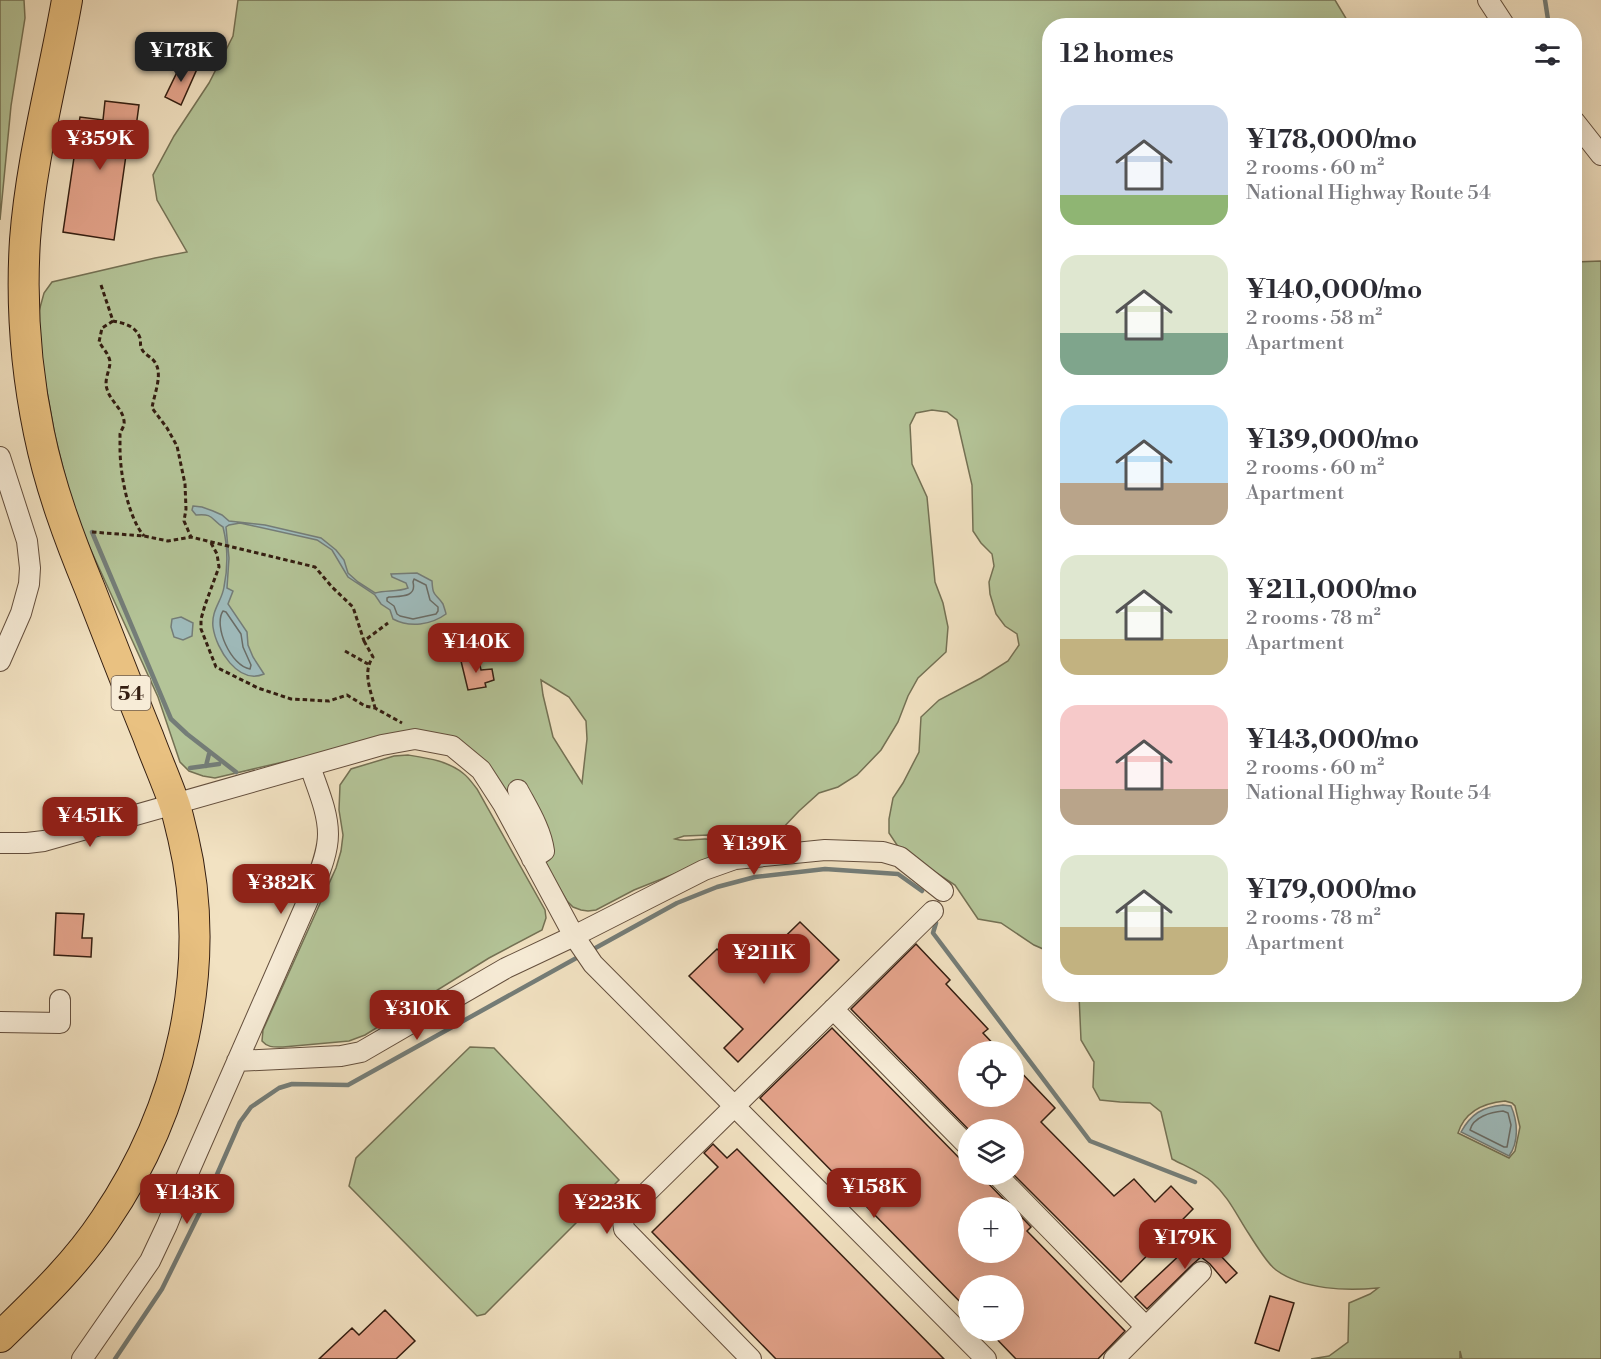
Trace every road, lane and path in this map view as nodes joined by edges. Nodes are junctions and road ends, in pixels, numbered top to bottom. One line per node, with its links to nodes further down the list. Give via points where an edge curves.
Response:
1 (67, 0): 22 (highway, 54, via 26,236 23,280 31,384 45,464 57,501)
2 (1488, 0): 3 (street)
3 (1500, 18)
4 (1582, 131): 5 (street)
5 (1601, 155)
6 (101, 285): 7 (path)
7 (113, 321): 10 (path, via 102,328 99,342 110,358 106,388 124,422 120,432 123,481); 11 (path, via 129,325 140,336 141,348 158,371 152,408 177,446 184,483 184,521)
8 (0, 457): 16 (street, via 27,541 30,568 21,613)
9 (92, 532): 10 (path)
10 (144, 536): 11 (path, via 168,541)
11 (191, 537): 12 (path)
12 (211, 543): 14 (path, via 315,567 353,607); 18 (path, via 219,567 201,629 216,668 291,699 329,701 347,695)
13 (388, 623): 14 (path)
14 (364, 641): 17 (path, via 373,657)
15 (345, 651): 17 (path)
16 (0, 661)
17 (368, 664): 18 (path, via 367,677)
18 (375, 708): 19 (path)
19 (404, 724)
20 (310, 766): 22 (street); 24 (street, via 382,745 415,740 452,746 480,770); 31 (street, via 327,823 324,859)
21 (518, 790): 24 (street, via 543,843 544,851)
22 (175, 805): 23 (street, via 44,841); 37 (highway, 54, via 188,861 195,947 183,1039 164,1106 133,1175 105,1220 48,1290)
23 (0, 843)
24 (532, 859): 27 (street)
25 (943, 891): 27 (street, via 900,857 883,852 825,850 735,860 704,870)
26 (933, 911): 29 (street)
27 (574, 936): 31 (street, via 506,968 361,1052); 32 (street, via 593,964)
28 (60, 1000): 30 (street, via 60,1023)
29 (833, 1009): 32 (street); 33 (street)
30 (0, 1022)
31 (237, 1061): 38 (street, via 150,1261)
32 (734, 1105): 39 (street, via 628,1210 623,1225); 40 (street)
33 (958, 1136)
34 (1007, 1185): 36 (street)
35 (1201, 1272): 36 (street)
36 (1146, 1327): 41 (street)
37 (0, 1337)
38 (82, 1359)
39 (751, 1359)
40 (986, 1359)
41 (1114, 1359)

